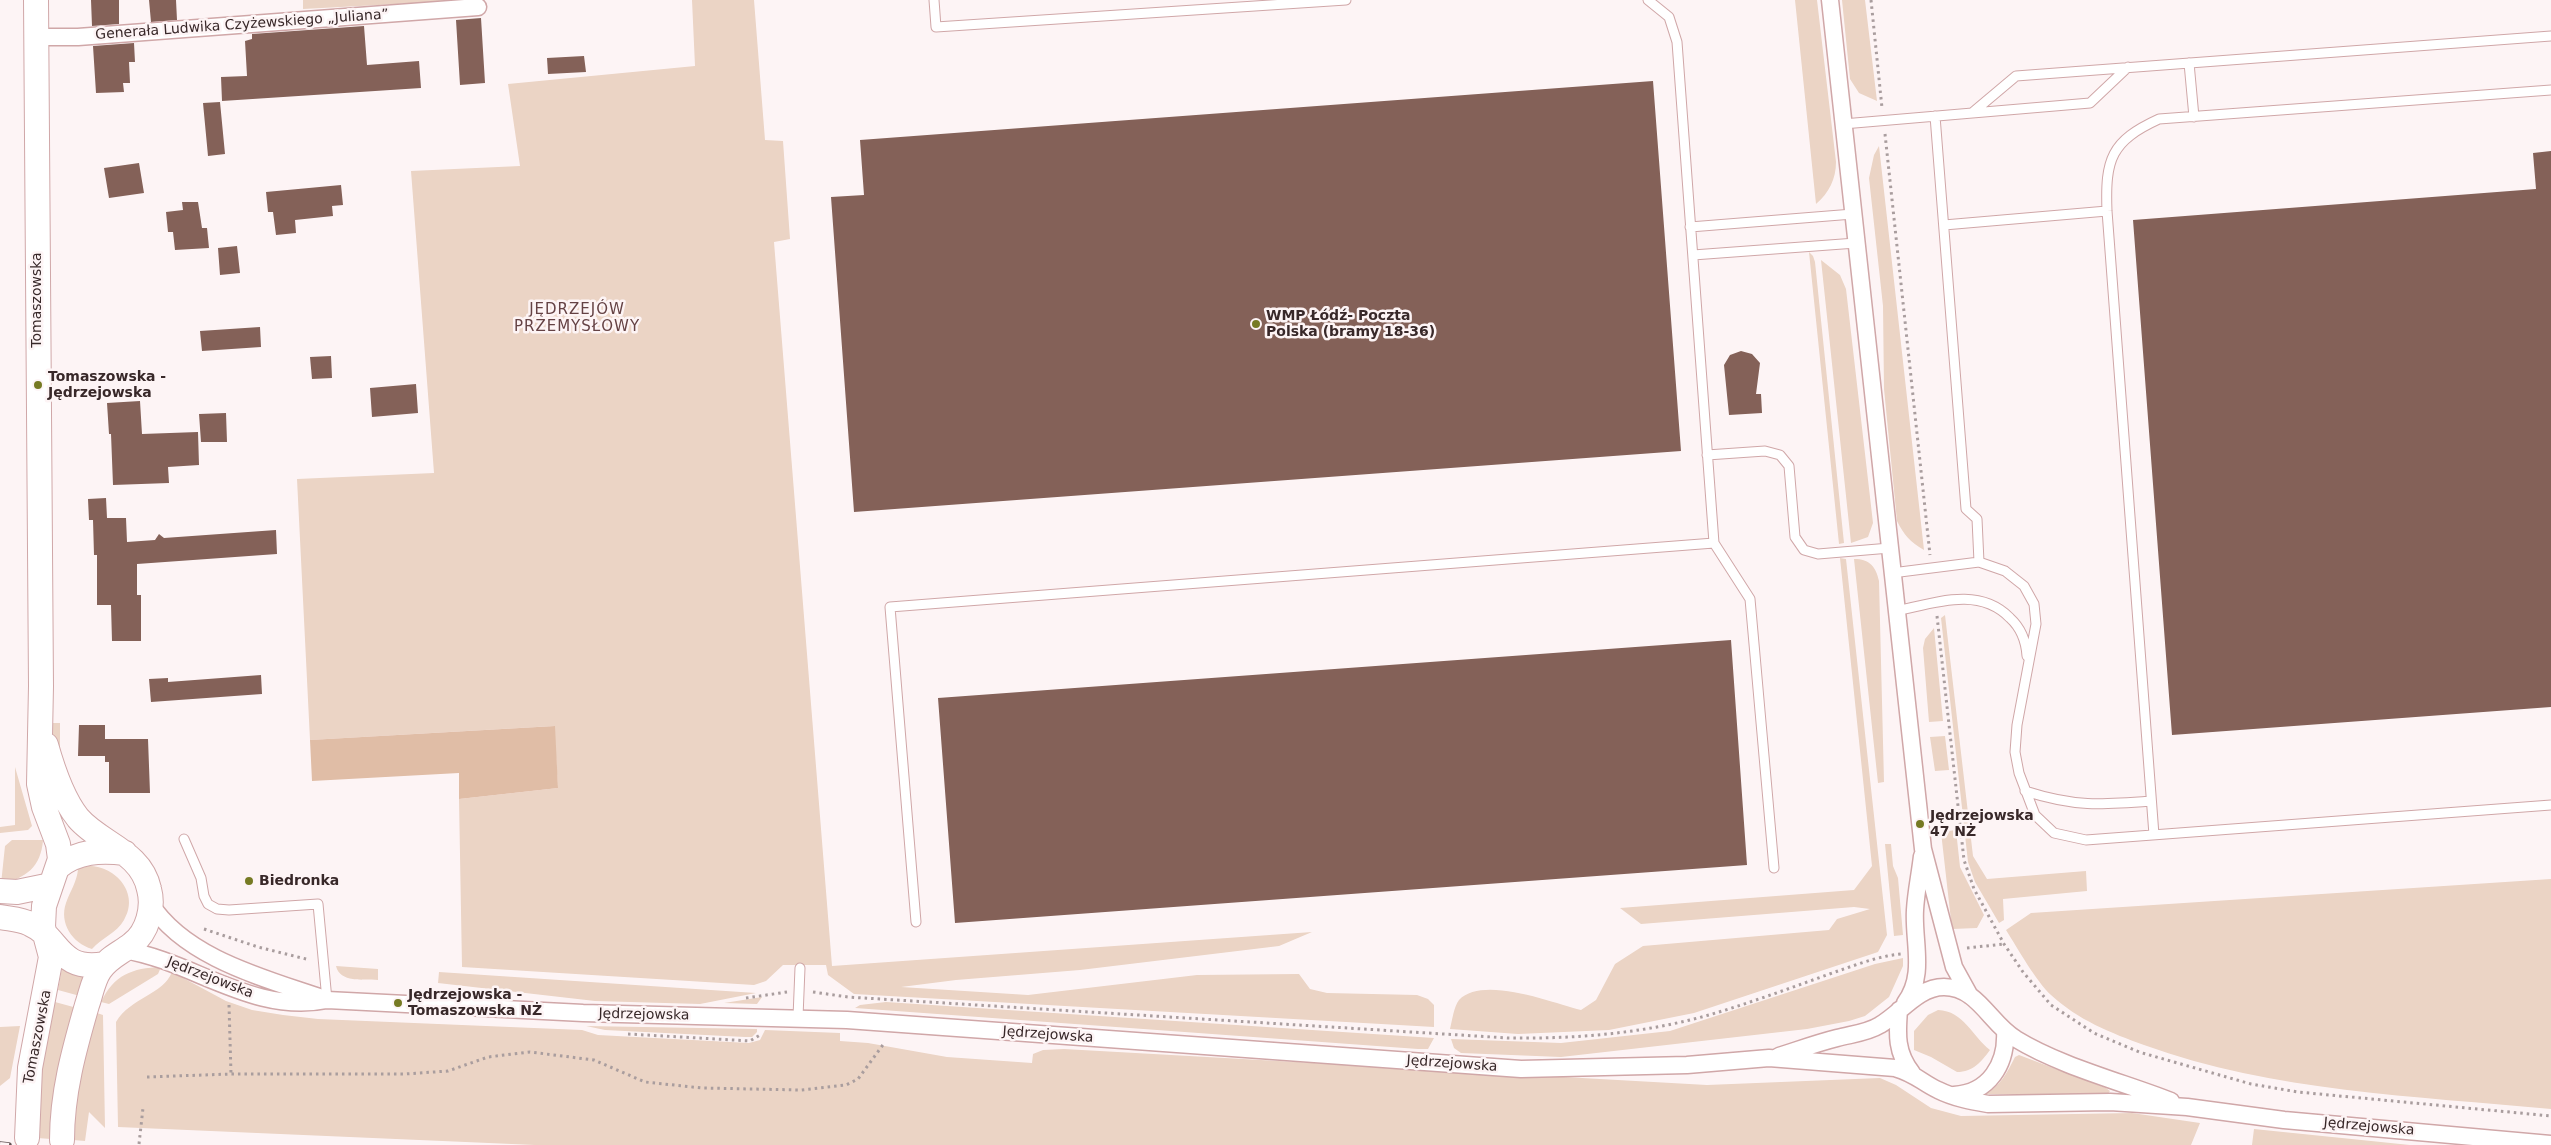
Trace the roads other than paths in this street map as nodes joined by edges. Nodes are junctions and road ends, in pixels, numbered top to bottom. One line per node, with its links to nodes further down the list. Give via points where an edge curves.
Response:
1 (36, 0): 8 (street, Tomaszowska)
2 (934, 0): 3 (lane, via 936,28)
3 (1346, 0)
4 (1648, 0): 18 (lane, via 1668,17 1677,42)
5 (1830, 0): 15 (street)
6 (478, 7): 8 (street, Generała Ludwika Czyżewskiego „Juliana”, via 78,37)
7 (2551, 36): 9 (lane)
8 (36, 37): 29 (street, Tomaszowska)
9 (2189, 63): 10 (lane); 14 (lane)
10 (2128, 67): 12 (lane, via 2016,76); 12 (lane, via 2090,103)
11 (2551, 90): 14 (lane)
12 (1972, 113): 13 (lane)
13 (1935, 116): 15 (lane); 19 (lane)
14 (2194, 117): 16 (lane, via 2159,119 2133,131 2117,148 2109,166)
15 (1843, 124): 17 (street)
16 (2107, 211): 19 (lane); 31 (lane)
17 (1853, 214): 18 (lane); 20 (street)
18 (1690, 226): 21 (lane)
19 (1944, 226): 25 (lane, via 1966,510 1977,519)
20 (1856, 243): 21 (lane); 24 (street)
21 (1692, 256): 22 (lane)
22 (1707, 454): 23 (lane); 24 (lane, via 1766,451 1780,455 1789,466 1795,537 1804,550 1818,554)
23 (1714, 543): 37 (lane, via 1750,599); 42 (lane, via 890,607)
24 (1890, 548): 26 (street)
25 (1979, 562): 26 (lane); 28 (lane, via 2005,571 2024,586 2034,604 2036,624)
26 (1892, 573): 27 (street)
27 (1896, 611): 28 (lane, via 1964,598 1985,600 2002,609 2018,626 2026,647); 35 (street)
28 (2028, 666): 30 (lane, via 2015,752)
29 (41, 719): 36 (street, Tomaszowska, via 56,776 74,812 92,831); 38 (street, Tomaszowska, via 39,784 58,844)
30 (2025, 791): 31 (lane, via 2076,804); 33 (lane, via 2035,814 2054,833 2086,840)
31 (2151, 801): 33 (lane)
32 (2551, 805): 33 (lane)
33 (2154, 835)
34 (184, 839): 48 (lane, via 201,878 204,896 208,904 217,909 318,904)
35 (1923, 849): 47 (street, via 1954,967); 49 (street, via 1915,911 1916,982)
36 (125, 853): 38 (street, via 97,851 71,858); 40 (street, via 135,861 147,880)
37 (1774, 868)
38 (55, 876): 39 (street, via 17,892); 43 (street, via 43,912)
39 (0, 891)
40 (150, 903): 44 (street, via 143,932); 48 (street, Jędrzejowska, via 167,926 196,946 269,980)
41 (0, 917): 43 (street, via 30,924)
42 (916, 922)
43 (47, 938): 45 (street, via 61,954 72,960 83,965); 56 (street, Tomaszowska, via 51,967 30,1068)
44 (124, 950): 45 (street); 48 (street, Jędrzejowska, via 155,956 228,987 285,1002)
45 (104, 964): 57 (street, via 93,985 69,1071)
46 (800, 968): 50 (lane)
47 (1970, 996): 49 (street, Jędrzejowska, via 1943,987 1931,990); 51 (street, Jędrzejowska)
48 (327, 1000): 50 (street, Jędrzejowska, via 583,1013)
49 (1899, 1010): 52 (street, Jędrzejowska, via 1879,1026 1864,1032); 53 (street, Jędrzejowska, via 1898,1044 1904,1063)
50 (798, 1018): 52 (street, Jędrzejowska, via 1521,1069 1688,1065)
51 (2005, 1031): 54 (street, via 2004,1055 1996,1074 1970,1092); 55 (street, Jędrzejowska, via 2026,1045 2062,1061)
52 (1769, 1058): 53 (street, Jędrzejowska, via 1883,1066)
53 (1912, 1073): 54 (street, Jędrzejowska)
54 (1952, 1095): 55 (street, Jędrzejowska, via 1988,1104 2110,1102)
55 (2188, 1107): 58 (street, Jędrzejowska, via 2284,1120)
56 (27, 1138)
57 (62, 1140)
58 (2551, 1144)

